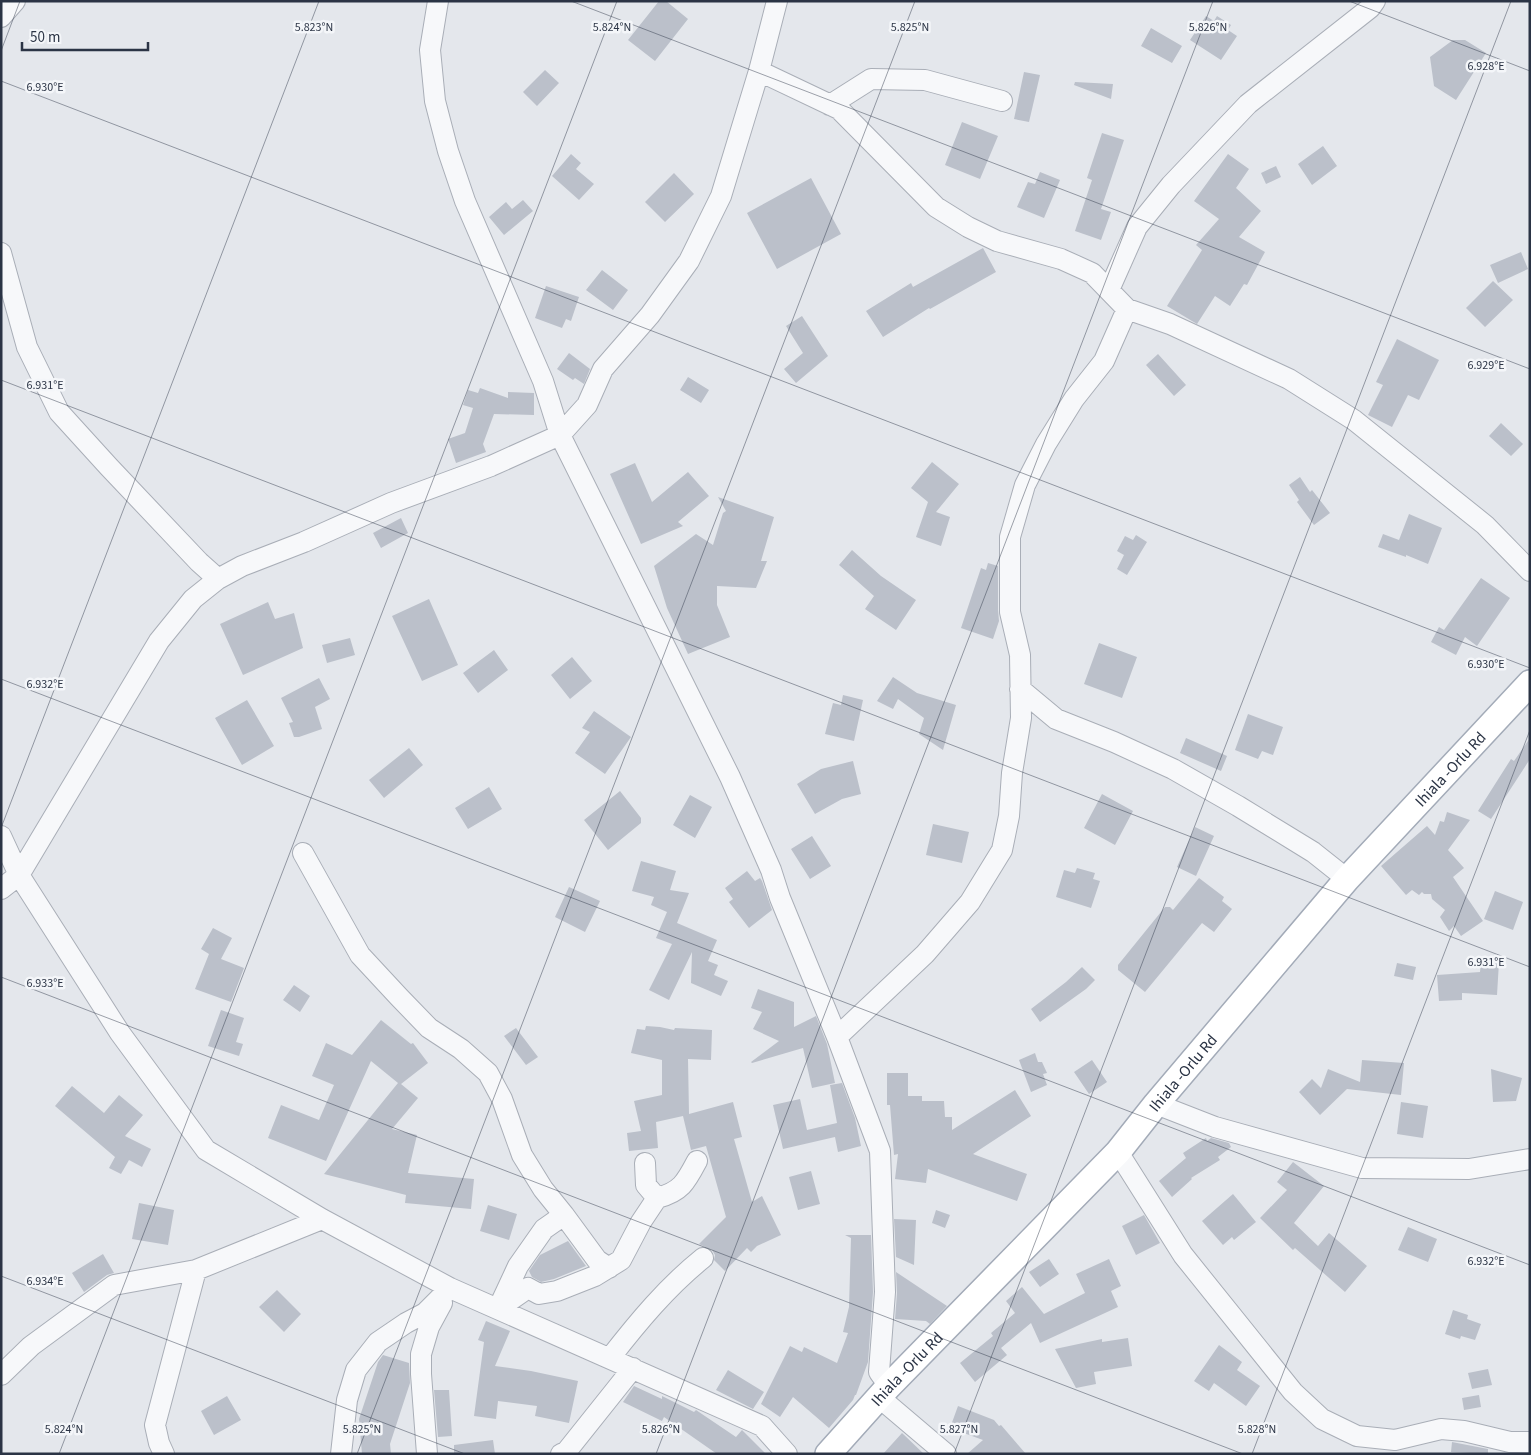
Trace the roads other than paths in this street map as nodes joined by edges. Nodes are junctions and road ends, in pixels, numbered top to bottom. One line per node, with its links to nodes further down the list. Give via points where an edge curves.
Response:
1 (15, 1): 5 (street)
2 (438, 1): 12 (street, via 430,50 434,101 448,151 465,201 543,381)
3 (777, 1): 6 (street)
4 (1375, 1): 10 (street, via 1248,104 1171,185 1137,227)
5 (1, 17)
6 (759, 71): 8 (street); 12 (street, via 721,196 689,261 650,315 603,369 586,405)
7 (1002, 101): 8 (street, via 925,80 871,79)
8 (830, 104): 10 (street, via 839,109 936,207 997,241 1092,273)
9 (1, 253): 14 (street, via 27,347 59,412)
10 (1109, 290): 11 (street)
11 (1127, 309): 13 (street, via 1170,324 1289,379 1354,420 1485,525); 16 (street, via 1104,361 1074,399 1041,452 1025,485 1010,537 1010,612 1020,655)
12 (560, 435): 14 (street, via 242,566); 22 (street, via 730,777)
13 (1530, 571)
14 (218, 580): 19 (street, via 193,599 159,641)
15 (1530, 683): 20 (main road, Ihiala -Orlu Rd)
16 (1020, 689): 20 (street, via 1056,719 1173,769 1238,806 1313,852); 22 (street, via 1021,718 1002,850 970,902 925,954)
17 (1, 836): 19 (street)
18 (302, 852): 29 (street, via 360,955 430,1028 461,1048 488,1074 502,1100 522,1156)
19 (19, 875): 21 (street); 30 (street, via 120,1034 206,1150)
20 (1347, 879): 23 (main road, Ihiala -Orlu Rd)
21 (1, 888)
22 (838, 1037): 39 (street, via 880,1151 885,1292 879,1372)
23 (1156, 1104): 24 (main road, Ihiala -Orlu Rd); 25 (street, via 1216,1127 1362,1168 1469,1169)
24 (1118, 1152): 39 (main road, Ihiala -Orlu Rd); 40 (street, via 1183,1255 1293,1392 1322,1420 1357,1436)
25 (1530, 1158)
26 (697, 1161): 28 (street, via 681,1188)
27 (645, 1163): 28 (street, via 646,1185)
28 (657, 1198): 32 (street, via 621,1260)
29 (564, 1215): 32 (street, via 597,1260); 35 (street, via 544,1229 518,1266)
30 (322, 1219): 33 (street); 34 (street)
31 (703, 1258): 36 (street, via 647,1311)
32 (609, 1268): 35 (street, via 557,1291 539,1294 528,1288)
33 (196, 1270): 38 (street, via 114,1285 31,1346); 42 (street, via 155,1425)
34 (450, 1288): 35 (street); 43 (street, via 425,1313 378,1342 356,1370 347,1400); 44 (street, via 429,1327 421,1354)
35 (498, 1309): 36 (street)
36 (610, 1358): 37 (street)
37 (633, 1368): 45 (street, via 566,1452); 46 (street, via 762,1426)
38 (1, 1376)
39 (885, 1392): 47 (main road, Ihiala -Orlu Rd); 48 (street)
40 (1395, 1440): 41 (street, via 1442,1429 1510,1442); 49 (street)
41 (1530, 1442)
42 (164, 1454)
43 (341, 1454)
44 (426, 1454)
45 (561, 1454)
46 (787, 1454)
47 (828, 1454)
48 (946, 1454)
49 (1378, 1454)

